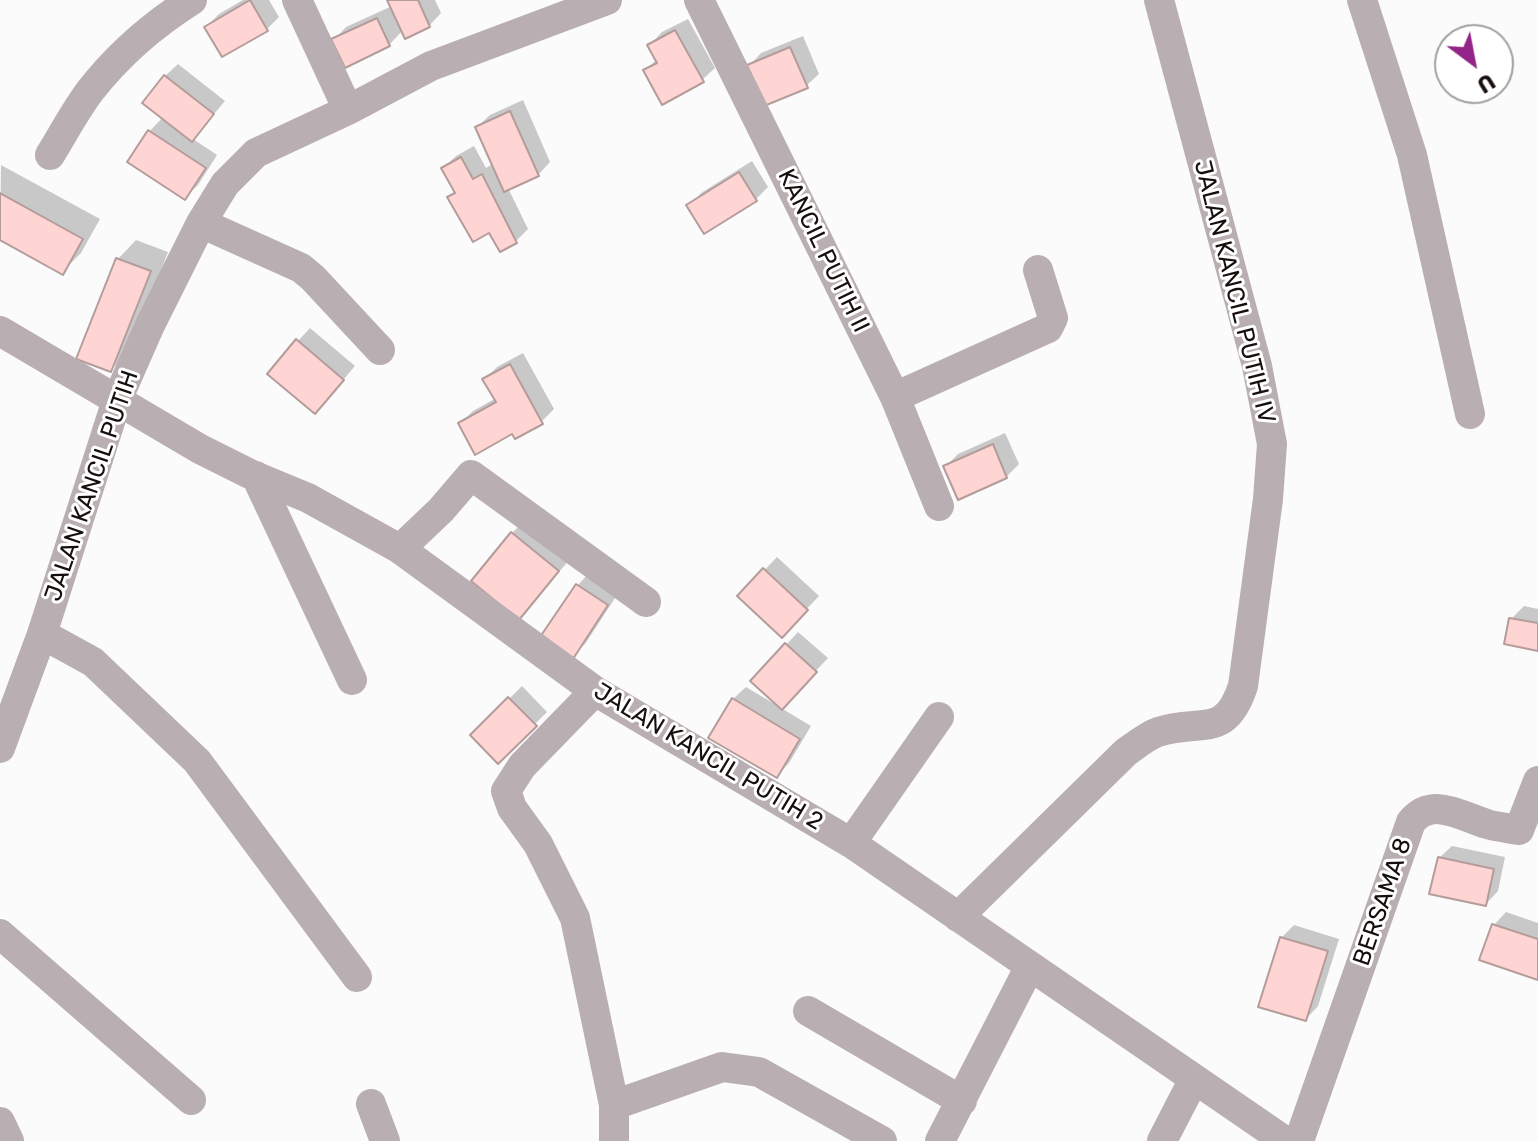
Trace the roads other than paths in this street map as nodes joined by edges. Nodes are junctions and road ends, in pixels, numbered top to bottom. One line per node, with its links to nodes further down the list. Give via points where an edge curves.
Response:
1 (192, 0): 9 (street, via 125,52 89,92)
2 (297, 0): 8 (street)
3 (607, 0): 7 (street, JALAN KANCIL PUTIH)
4 (699, 0): 14 (street, KANCIL PUTIH II)
5 (1159, 0): 29 (street, JALAN KANCIL PUTIH IV, via 1257,366 1272,444 1243,686 1228,717 1155,733 1126,752)
6 (1362, 0): 16 (street, via 1412,155)
7 (546, 10): 8 (street, JALAN KANCIL PUTIH)
8 (348, 110): 10 (street, JALAN KANCIL PUTIH, via 256,153 225,184)
9 (50, 155)
10 (201, 223): 13 (street, via 301,268); 15 (street, JALAN KANCIL PUTIH)
11 (1038, 270): 14 (street, via 1053,318 1048,328)
12 (0, 331): 15 (street, JALAN KANCIL PUTIH 2)
13 (380, 350)
14 (895, 397): 18 (street, KANCIL PUTIH II)
15 (117, 400): 17 (street, JALAN KANCIL PUTIH 2); 21 (street, JALAN KANCIL PUTIH)
16 (1470, 414)
17 (256, 476): 19 (street, JALAN KANCIL PUTIH 2); 22 (street)
18 (939, 506)
19 (400, 549): 20 (street, via 471,475); 23 (street, JALAN KANCIL PUTIH 2)
20 (646, 602)
21 (42, 634): 25 (street, JALAN KANCIL PUTIH); 32 (street, via 93,662 197,761)
22 (352, 680)
23 (595, 691): 28 (street, JALAN KANCIL PUTIH 2); 38 (street, via 522,766 506,791 575,918)
24 (939, 717): 28 (street)
25 (0, 748)
26 (1538, 781): 27 (street, BERSAMA 8)
27 (1528, 833): 47 (street, BERSAMA 8, via 1446,809 1429,809 1411,822)
28 (851, 843): 29 (street, JALAN KANCIL PUTIH 2)
29 (958, 917): 31 (street, JALAN KANCIL PUTIH 2)
30 (0, 934): 35 (street)
31 (1030, 966): 34 (street, JALAN KANCIL PUTIH 2); 36 (street)
32 (357, 977)
33 (808, 1011): 36 (street)
34 (1194, 1079): 45 (street); 46 (street, JALAN KANCIL PUTIH 2)
35 (191, 1100)
36 (962, 1101): 44 (street)
37 (371, 1104): 41 (street)
38 (614, 1105): 42 (street); 43 (street, via 722,1067 737,1067 759,1072)
39 (0, 1122): 40 (street)
40 (9, 1141)
41 (385, 1141)
42 (614, 1141)
43 (882, 1141)
44 (940, 1141)
45 (1162, 1141)
46 (1285, 1141)
47 (1299, 1141)

